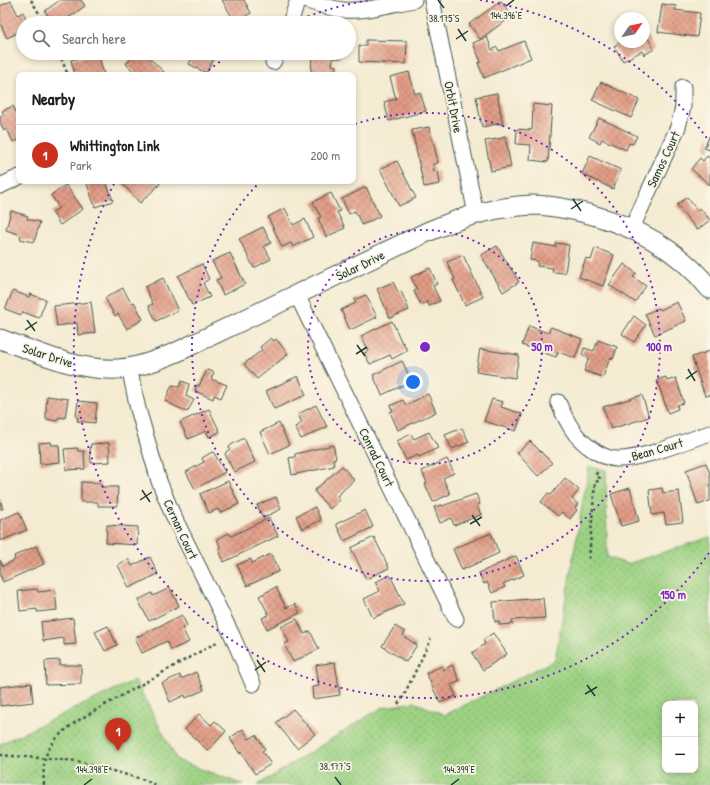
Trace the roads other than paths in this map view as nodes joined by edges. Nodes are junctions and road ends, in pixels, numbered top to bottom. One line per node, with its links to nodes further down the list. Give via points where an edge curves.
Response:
1 (298, 0): 5 (street)
2 (304, 0): 3 (street, via 345,10)
3 (414, 0)
4 (432, 0): 9 (street, Orbit Drive)
5 (292, 16)
6 (683, 87): 10 (street, Samos Court, via 683,107 678,127)
7 (16, 178): 8 (street)
8 (0, 186)
9 (476, 214): 10 (street, Solar Drive, via 508,207 534,205 594,215); 12 (street, Solar Drive, via 427,232)
10 (632, 228): 11 (street, Solar Drive, via 686,263)
11 (710, 289)
12 (297, 295): 14 (street, Solar Drive, via 179,352 153,362); 17 (street, Conrad Court)
13 (0, 339): 14 (street, Solar Drive, via 70,364 98,368)
14 (129, 367): 18 (street, Cernan Court, via 138,409 159,480 172,513)
15 (558, 402): 16 (street, Bean Court, via 572,430 590,448 602,456 615,459 645,454)
16 (710, 433)
17 (456, 619)
18 (253, 684)

